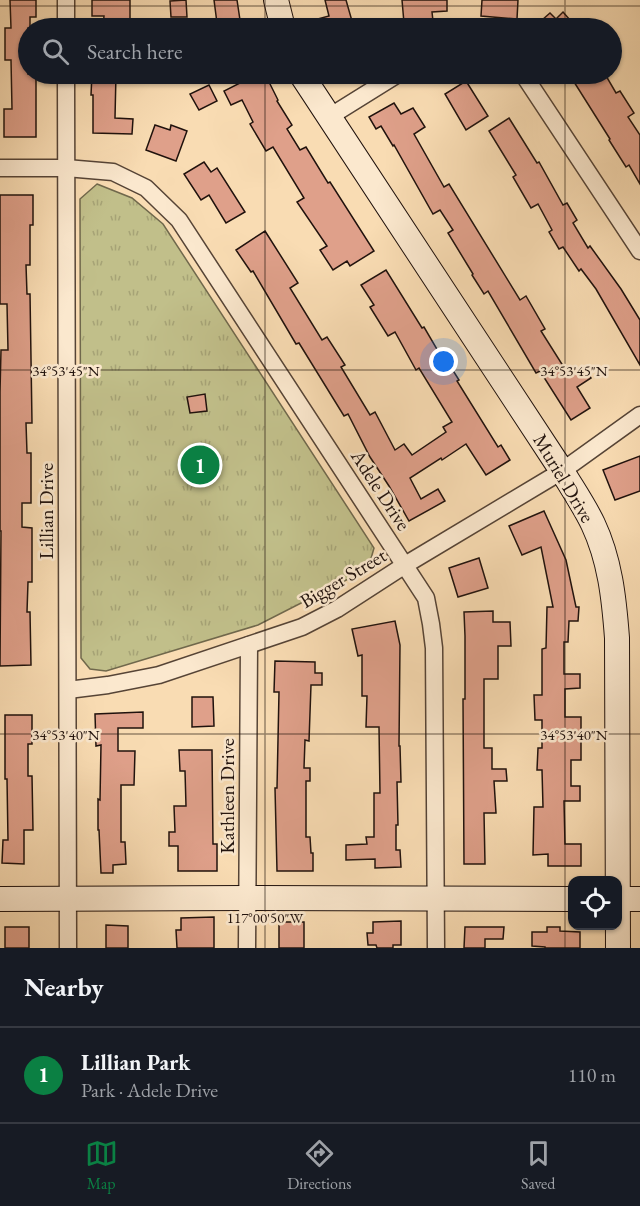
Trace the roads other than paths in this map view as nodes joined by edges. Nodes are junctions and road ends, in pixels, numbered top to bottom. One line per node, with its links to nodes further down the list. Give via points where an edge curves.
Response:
1 (66, 0): 3 (street)
2 (276, 0): 4 (street)
3 (66, 18)
4 (280, 18)
5 (66, 84): 11 (street, Lillian Drive)
6 (308, 84): 9 (street, Muriel Drive)
7 (382, 84): 9 (street)
8 (530, 84): 12 (street)
9 (329, 117): 14 (street, Muriel Drive)
10 (0, 168): 11 (street, Adele Drive)
11 (66, 168): 15 (street, Adele Drive, via 112,172 146,188 179,220); 17 (street, Lillian Drive)
12 (640, 251)
13 (640, 415): 14 (street, Bigger Street)
14 (562, 471): 15 (street, Bigger Street); 18 (street, Muriel Drive, via 592,523 614,597)
15 (405, 566): 16 (street, Bigger Street, via 302,627); 22 (street, Adele Drive, via 426,598 434,648)
16 (249, 645): 17 (street, Bigger Street, via 159,675); 20 (street, Kathleen Drive)
17 (68, 690): 19 (street, Lillian Drive)
18 (618, 876)
19 (68, 898): 20 (street); 21 (street); 27 (street, Lillian Drive)
20 (247, 898): 22 (street); 28 (street, Kathleen Drive)
21 (0, 899)
22 (436, 899): 23 (street); 29 (street, Adele Drive)
23 (568, 899)
24 (622, 899): 25 (street)
25 (640, 899)
26 (618, 930): 30 (street, Muriel Drive)
27 (68, 948)
28 (247, 948)
29 (436, 948)
30 (618, 948)

